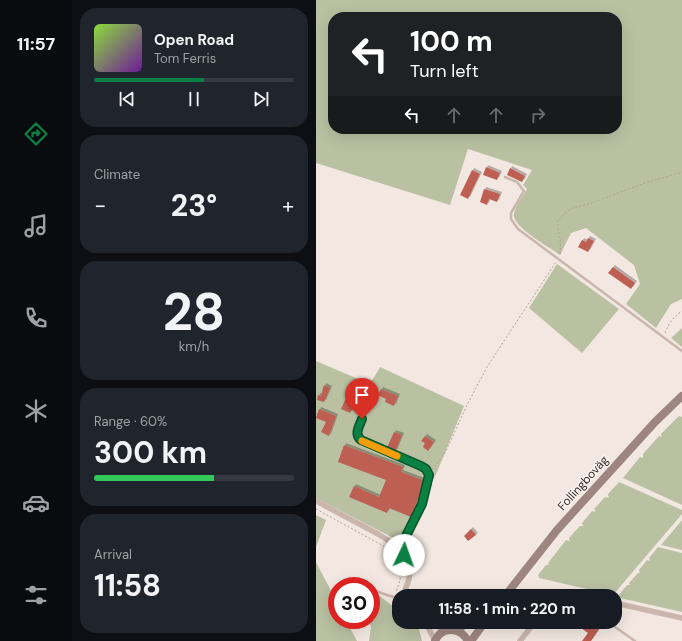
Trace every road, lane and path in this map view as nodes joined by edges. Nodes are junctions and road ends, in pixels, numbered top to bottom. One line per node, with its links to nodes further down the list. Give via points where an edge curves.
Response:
1 (682, 172): 3 (path, via 570,209 558,220 561,245)
2 (505, 177): 3 (lane, via 517,182 524,191 510,219 518,229)
3 (558, 258): 5 (lane); 9 (path, via 487,368 444,455)
4 (682, 311): 5 (path, via 669,324)
5 (664, 337): 6 (lane)
6 (682, 350)
7 (682, 396): 15 (main road, Follingboväg, via 655,422 557,530)
8 (380, 399): 9 (lane, via 366,408 358,437 421,466)
9 (428, 473): 12 (lane, via 422,504)
10 (316, 502): 12 (street)
11 (316, 510): 13 (path, via 395,554 400,560 402,573)
12 (400, 548): 14 (street, via 410,569)
13 (397, 589)
14 (406, 589)
15 (509, 589)
16 (380, 592): 17 (lane)
17 (392, 597)
18 (622, 604): 19 (street)
19 (682, 618)
20 (429, 629): 26 (street)
21 (447, 629): 25 (street)
22 (480, 629): 28 (main road)
23 (529, 629): 29 (street)
24 (618, 629): 30 (lane)
25 (451, 630): 26 (main road, via 440,633); 27 (main road, via 464,635)
26 (435, 641)
27 (468, 641)
28 (471, 641)
29 (520, 641)
30 (635, 641)

